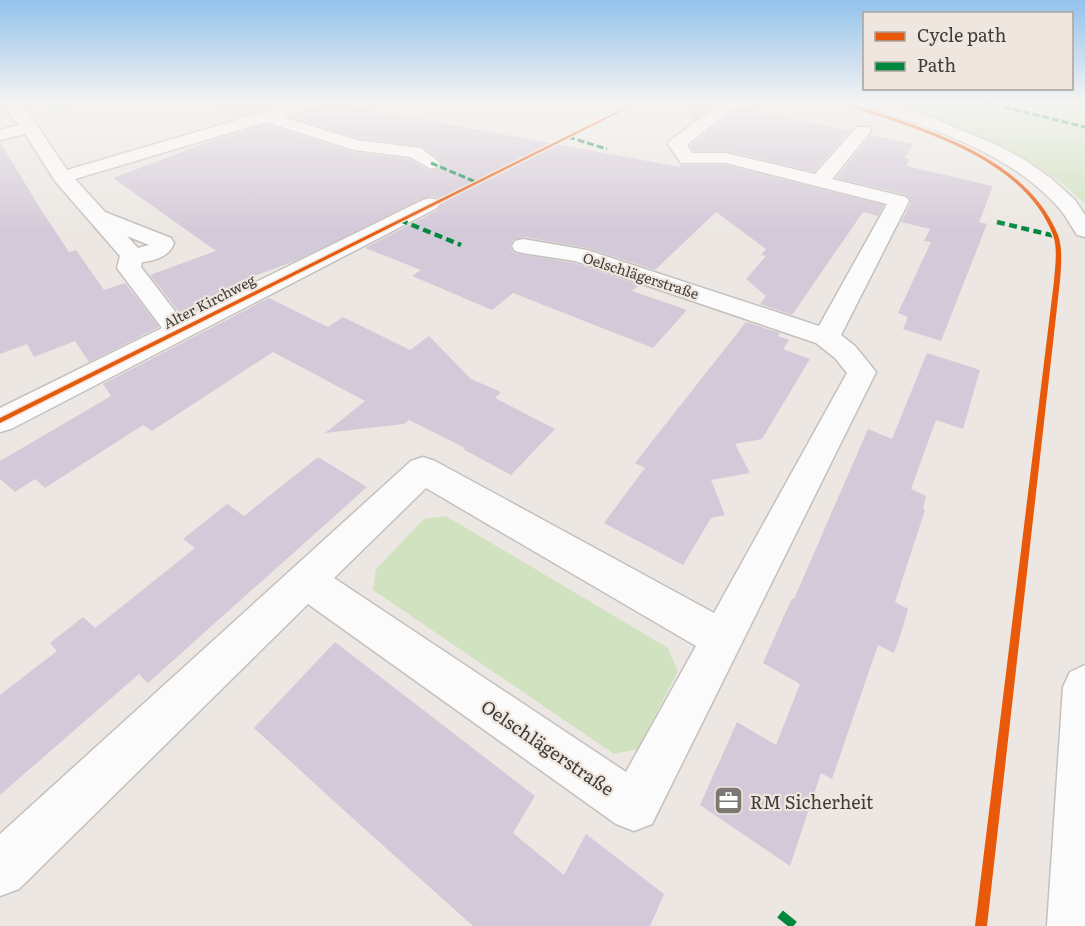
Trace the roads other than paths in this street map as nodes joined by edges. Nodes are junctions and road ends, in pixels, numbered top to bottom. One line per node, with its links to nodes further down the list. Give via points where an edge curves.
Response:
1 (41, 145): 8 (street)
2 (171, 145): 8 (street)
3 (356, 145): 7 (street, via 415,152)
4 (678, 145): 9 (street, via 687,159 726,158)
5 (851, 145): 9 (street)
6 (981, 145): 12 (street, via 1014,162 1059,196 1077,214)
7 (431, 163)
8 (62, 177): 11 (street)
9 (821, 180): 16 (street, via 899,201)
10 (430, 204): 15 (street, Alter Kirchweg)
11 (99, 217): 14 (street); 14 (street, via 163,243 152,253)
12 (1085, 230)
13 (523, 246): 16 (street, Oelschlägerstraße, via 579,255)
14 (132, 255): 15 (street, via 129,268)
15 (178, 332): 17 (street, Alter Kirchweg)
16 (825, 337): 19 (street, Oelschlägerstraße, via 862,372)
17 (0, 421)
18 (306, 581): 19 (street, via 423,470); 19 (street, Oelschlägerstraße, via 634,806); 21 (street)
19 (722, 639)
20 (1085, 687): 22 (street)
21 (0, 870)
22 (1075, 926)

